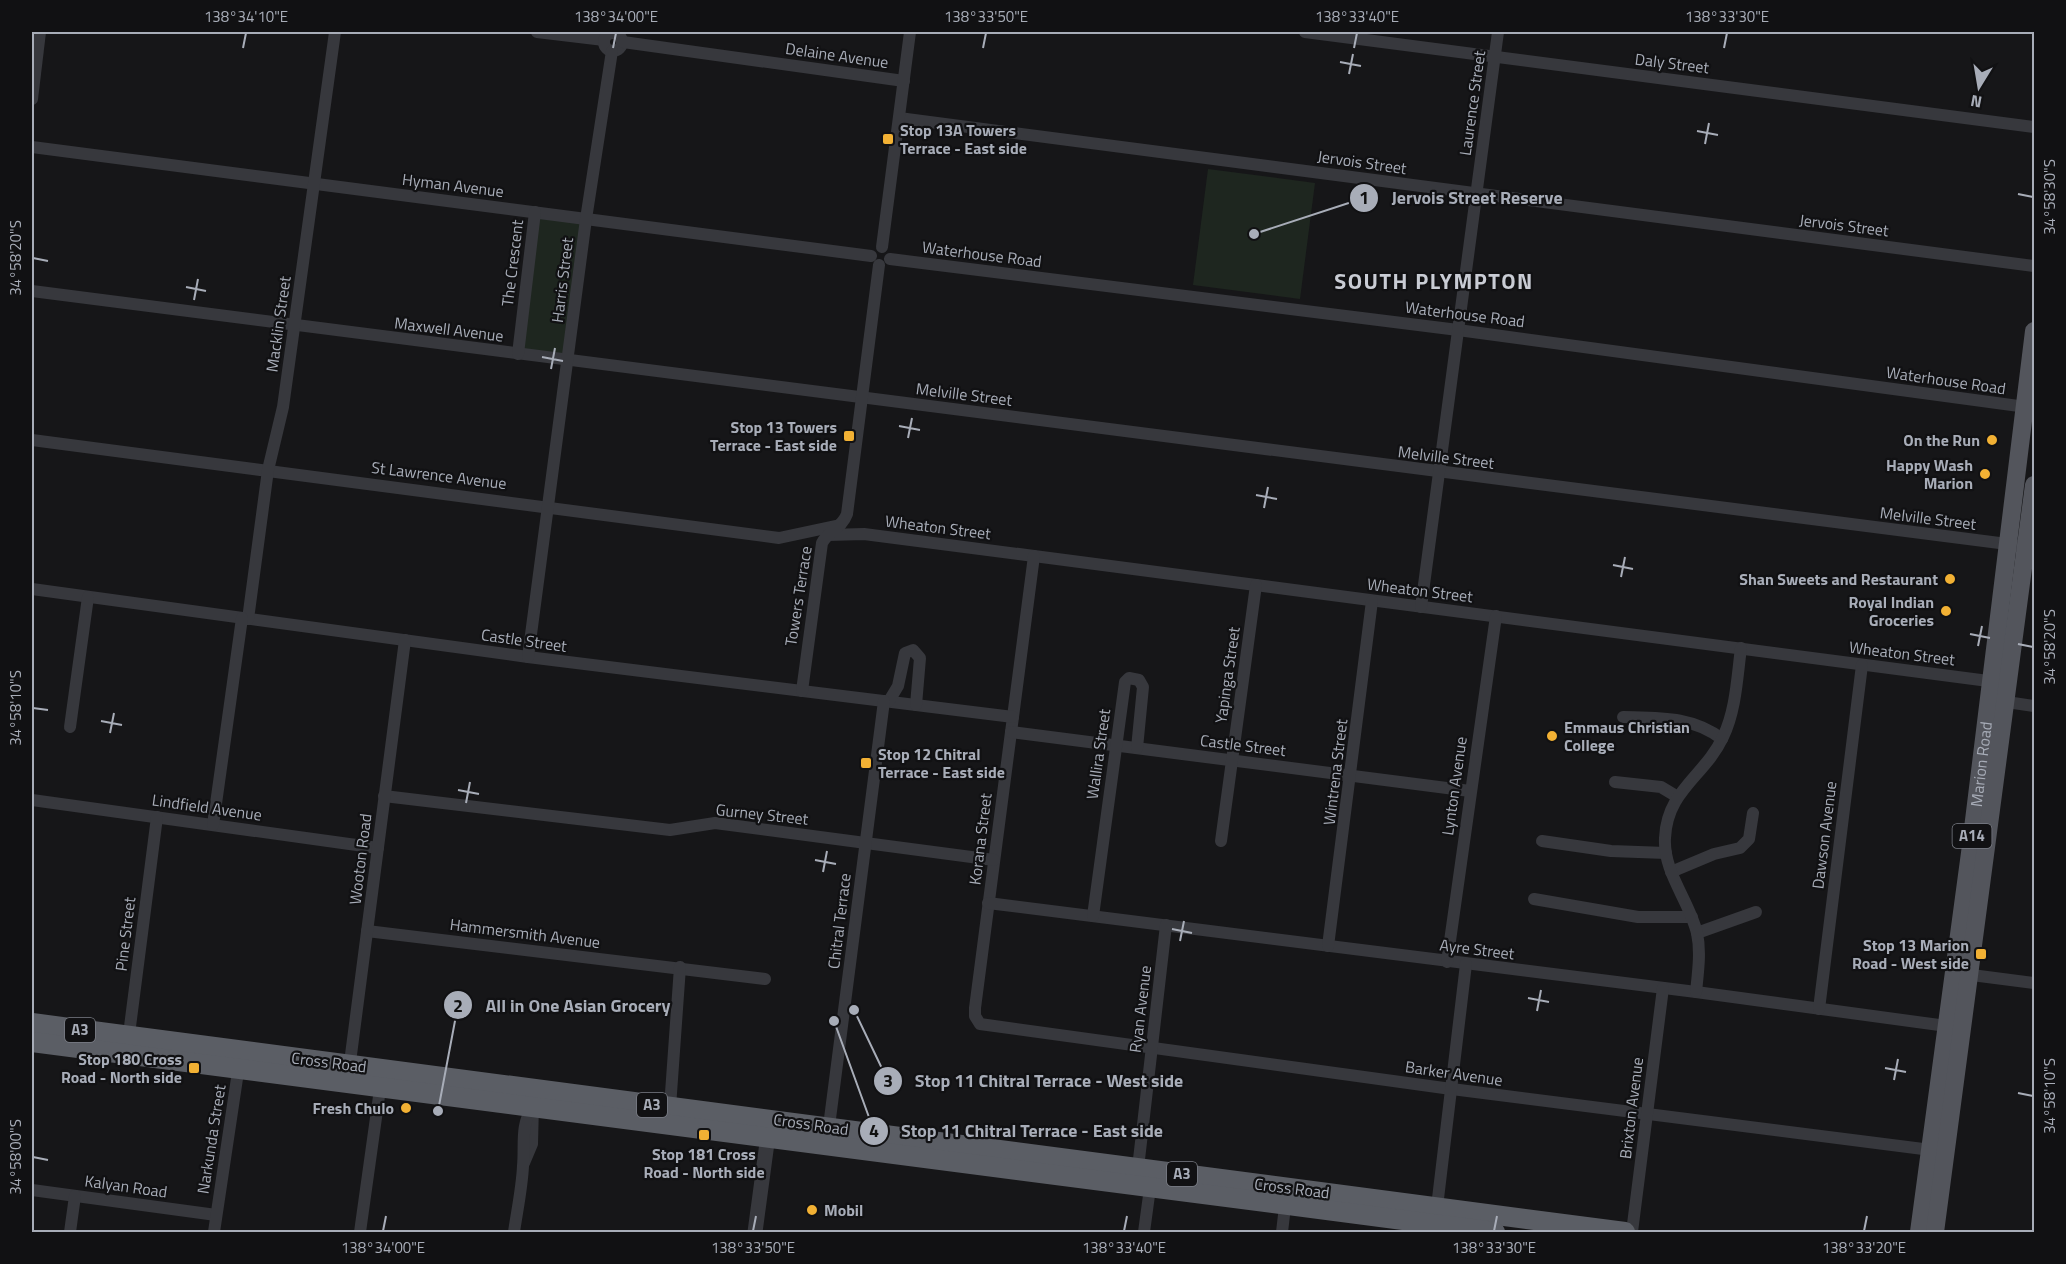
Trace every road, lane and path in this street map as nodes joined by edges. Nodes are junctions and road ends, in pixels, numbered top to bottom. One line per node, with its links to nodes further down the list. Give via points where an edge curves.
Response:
1 (40, 32): 10 (street)
2 (335, 32): 14 (street, Macklin Street)
3 (537, 32): 7 (street, Delaine Avenue)
4 (910, 32): 9 (street)
5 (1305, 32): 8 (street, Daly Street)
6 (1498, 32): 8 (street, Laurence Street)
7 (614, 36): 9 (street, Delaine Avenue); 17 (street, Harris Street, via 606,48 612,51)
8 (1495, 57): 12 (street, Daly Street); 15 (street, Laurence Street)
9 (904, 81): 11 (street)
10 (32, 99)
11 (899, 118): 15 (street, Jervois Street); 18 (street, via 882,247 874,250)
12 (2034, 127)
13 (32, 147): 14 (street, Hyman Avenue)
14 (315, 184): 16 (street, Hyman Avenue); 21 (street, Macklin Street)
15 (1476, 194): 19 (street, Jervois Street); 22 (street, Laurence Street)
16 (535, 212): 17 (street, Hyman Avenue); 24 (street, The Crescent)
17 (586, 219): 18 (street, Hyman Avenue); 25 (street, Harris Street)
18 (880, 260): 22 (street, Waterhouse Road); 26 (street)
19 (2034, 266)
20 (32, 291): 21 (street, Maxwell Avenue)
21 (295, 326): 24 (street, Maxwell Avenue); 29 (street, Macklin Street, via 283,407)
22 (1458, 330): 27 (street, Waterhouse Road); 30 (street, Laurence Street)
23 (2034, 331): 27 (main road, Marion Road / A14)
24 (518, 354): 25 (street, Maxwell Avenue)
25 (568, 360): 26 (street, Maxwell Avenue); 32 (street, Harris Street)
26 (862, 397): 30 (street, Melville Street); 33 (street, via 847,514)
27 (2029, 416): 35 (main road, Marion Road / A14)
28 (32, 440): 29 (street, St Lawrence Avenue)
29 (268, 470): 32 (street, St Lawrence Avenue); 44 (street, Macklin Street)
30 (1439, 473): 35 (street, Melville Street); 42 (street, Laurence Street)
31 (2034, 485): 36 (main road, Marion Road / A14)
32 (549, 506): 33 (street, St Lawrence Avenue, via 779,538); 47 (street, Harris Street)
33 (840, 525): 34 (street, Towers Terrace)
34 (828, 535): 37 (street, Wheaton Street, via 864,534); 49 (street, Towers Terrace, via 821,550)
35 (2007, 544): 36 (street, Melville Street); 50 (main road, Marion Road / A14)
36 (2027, 547): 50 (main road, Marion Road / A14)
37 (1034, 556): 38 (street, Wheaton Street); 54 (street, Korana Street)
38 (1256, 585): 41 (street, Wheaton Street); 61 (street, Yapinga Street)
39 (32, 589): 40 (street, Castle Street)
40 (88, 597): 44 (street, Castle Street); 56 (street)
41 (1372, 601): 42 (street, Wheaton Street); 62 (street, Wintrena Street)
42 (1421, 607): 43 (street, Wheaton Street)
43 (1496, 616): 46 (street, Wheaton Street); 64 (street, Lynton Avenue)
44 (245, 619): 45 (street, Castle Street); 70 (street, Macklin Street)
45 (405, 640): 47 (street, Castle Street); 65 (street, Wooton Road)
46 (1741, 648): 48 (street, Wheaton Street); 58 (street, via 1734,704)
47 (528, 657): 49 (street, Castle Street)
48 (1862, 665): 50 (street, Wheaton Street); 95 (street, Dawson Avenue)
49 (802, 691): 51 (street, Castle Street)
50 (1998, 692): 53 (street, Wheaton Street); 90 (main road, Marion Road / A14)
51 (887, 701): 52 (street, Castle Street); 52 (street, Chitral Terrace, via 898,686 905,653 913,650 920,658); 73 (street, Chitral Terrace)
52 (916, 705): 54 (street, Castle Street)
53 (2034, 706)
54 (1013, 717): 57 (street, Korana Street)
55 (1623, 717): 58 (street, via 1682,720 1698,724)
56 (70, 727)
57 (1011, 732): 59 (street, Castle Street); 76 (street, Korana Street)
58 (1722, 739): 66 (street)
59 (1116, 745): 60 (street, Castle Street); 60 (street, Wallira Street, via 1125,682 1129,678 1139,680 1143,687); 81 (street, Wallira Street)
60 (1137, 748): 61 (street, Castle Street)
61 (1233, 760): 62 (street, Castle Street); 71 (street, Yapinga Street)
62 (1351, 776): 64 (street, Castle Street); 86 (street, Wintrena Street)
63 (1615, 782): 66 (street, via 1661,787)
64 (1470, 791): 87 (street, Lynton Avenue)
65 (384, 796): 73 (street, Gurney Street, via 670,830 715,823); 74 (street, Wooton Road)
66 (1677, 796): 75 (street, via 1668,817)
67 (32, 800): 69 (street, Lindfield Avenue)
68 (1753, 813): 77 (street, via 1749,839 1740,848)
69 (157, 818): 70 (street, Lindfield Avenue); 100 (street, Pine Street)
70 (213, 825): 74 (street, Lindfield Avenue)
71 (1221, 841)
72 (1542, 841): 75 (street, via 1611,851)
73 (866, 842): 76 (street, Gurney Street); 110 (street, Chitral Terrace)
74 (378, 848): 84 (street, Wooton Road)
75 (1666, 853): 77 (street)
76 (994, 860): 79 (street, Korana Street)
77 (1671, 872): 82 (street)
78 (1534, 899): 82 (street, via 1638,917)
79 (988, 903): 81 (street, Ayre Street); 96 (street, Korana Street)
80 (1756, 912): 85 (street)
81 (1094, 916): 83 (street, Ayre Street)
82 (1692, 917): 85 (street)
83 (1167, 925): 86 (street, Ayre Street); 101 (street, Ryan Avenue)
84 (367, 931): 89 (street, Hammersmith Avenue); 103 (street, Wooton Road)
85 (1697, 933): 94 (street)
86 (1328, 946): 87 (street, Ayre Street)
87 (1447, 962): 88 (street, Ayre Street)
88 (1466, 964): 93 (street, Ayre Street); 105 (street)
89 (680, 967): 91 (street, Hammersmith Avenue); 107 (street)
90 (1961, 973): 92 (street); 98 (main road, Marion Road / A14)
91 (765, 979)
92 (2034, 983)
93 (1664, 988): 94 (street, Ayre Street); 108 (street, Brixton Avenue)
94 (1696, 992): 95 (street, Ayre Street)
95 (1819, 1009): 98 (street, Ayre Street)
96 (976, 1020): 101 (street, Barker Avenue, via 987,1027)
97 (32, 1023): 100 (highway, Cross Road / A3)
98 (1954, 1027): 111 (main road, Marion Road / A14); 133 (main road, Marion Road / A14)
99 (32, 1042): 100 (highway, Cross Road / A3)
100 (128, 1045): 102 (highway, Cross Road / A3)
101 (1152, 1047): 105 (street, Barker Avenue); 113 (street, Ryan Avenue)
102 (240, 1059): 103 (highway, Cross Road / A3); 119 (street, Narkunda Street)
103 (348, 1073): 104 (highway, Cross Road / A3)
104 (382, 1078): 106 (highway, Cross Road / A3); 124 (street)
105 (1450, 1089): 108 (street, Barker Avenue); 118 (street)
106 (534, 1097): 107 (highway, Cross Road / A3); 109 (highway, Cross Road / A3); 125 (street, via 532,1144 524,1164)
107 (670, 1107): 109 (highway, Cross Road / A3)
108 (1647, 1115): 111 (street, Barker Avenue); 131 (street, Brixton Avenue)
109 (769, 1127): 110 (highway, Cross Road / A3); 126 (street)
110 (828, 1136): 112 (highway, Cross Road / A3)
111 (1931, 1150): 132 (main road, Marion Road / A14)
112 (1057, 1167): 113 (highway, Cross Road / A3); 114 (highway, Cross Road / A3)
113 (1138, 1168): 117 (highway, Cross Road / A3)
114 (1150, 1188): 117 (highway, Cross Road / A3); 127 (street)
115 (32, 1190): 116 (street, Kalyan Road)
116 (75, 1196): 119 (street, Kalyan Road); 122 (street)
117 (1286, 1197): 118 (highway, Cross Road / A3); 121 (highway, Cross Road / A3); 128 (street)
118 (1437, 1207): 120 (highway, Cross Road / A3)
119 (216, 1215): 123 (street, Narkunda Street)
120 (1534, 1226): 130 (highway, Cross Road / A3)
121 (1421, 1228): 129 (highway, Cross Road / A3)
122 (70, 1233)
123 (214, 1233)
124 (360, 1233)
125 (514, 1233)
126 (755, 1233)
127 (1144, 1233)
128 (1282, 1233)
129 (1495, 1233)
130 (1625, 1233)
131 (1632, 1233)
132 (1919, 1233)
133 (1935, 1233)

